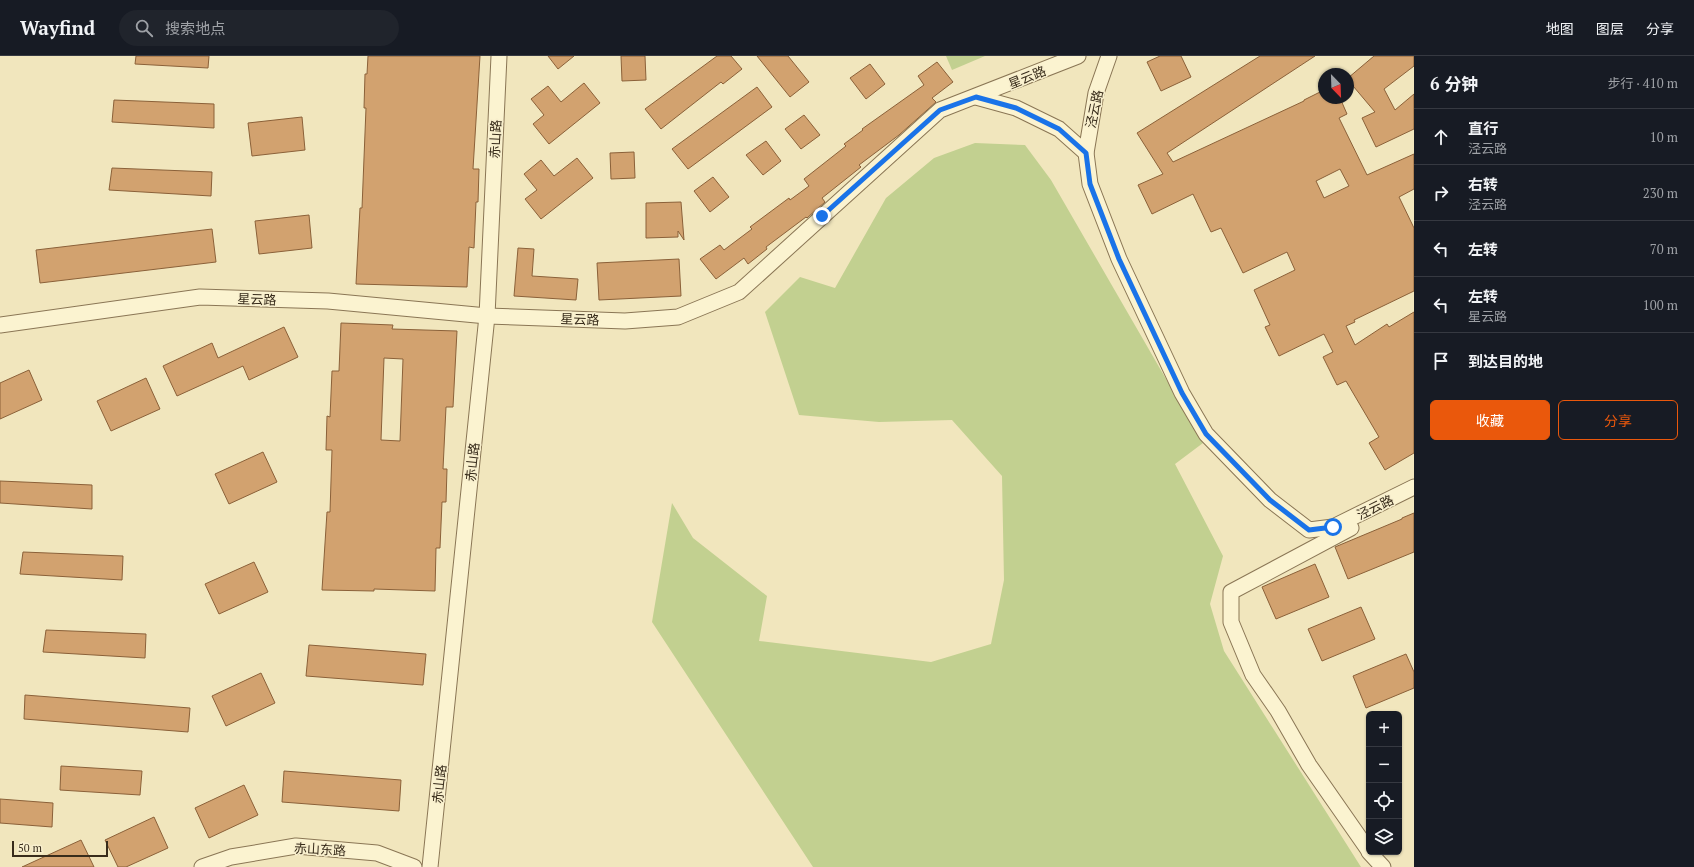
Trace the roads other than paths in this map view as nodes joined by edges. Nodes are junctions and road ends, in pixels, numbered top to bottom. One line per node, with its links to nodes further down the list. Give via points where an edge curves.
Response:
1 (499, 56): 6 (street, 赤山路)
2 (1078, 56): 4 (street, 星云路)
3 (1109, 56): 5 (street, 泾云路, via 1096,93)
4 (976, 97): 5 (street, via 1016,108 1059,129); 6 (street, 星云路, via 940,110 739,292 678,318 625,321)
5 (1086, 153): 8 (street, 泾云路, via 1090,184 1119,259 1182,393 1206,434 1265,494 1309,530 1333,527)
6 (487, 316): 7 (street, 星云路, via 328,301 200,297); 14 (street, 赤山路)
7 (0, 325)
8 (1414, 487)
9 (1414, 497): 10 (street, via 1361,522 1231,592 1231,622 1253,675 1278,711 1309,765)
10 (1366, 848)
11 (1372, 855): 15 (street)
12 (202, 867): 13 (street, 赤山东路, via 231,857 296,846 378,853)
13 (414, 867)
14 (430, 867)
15 (1383, 867)

